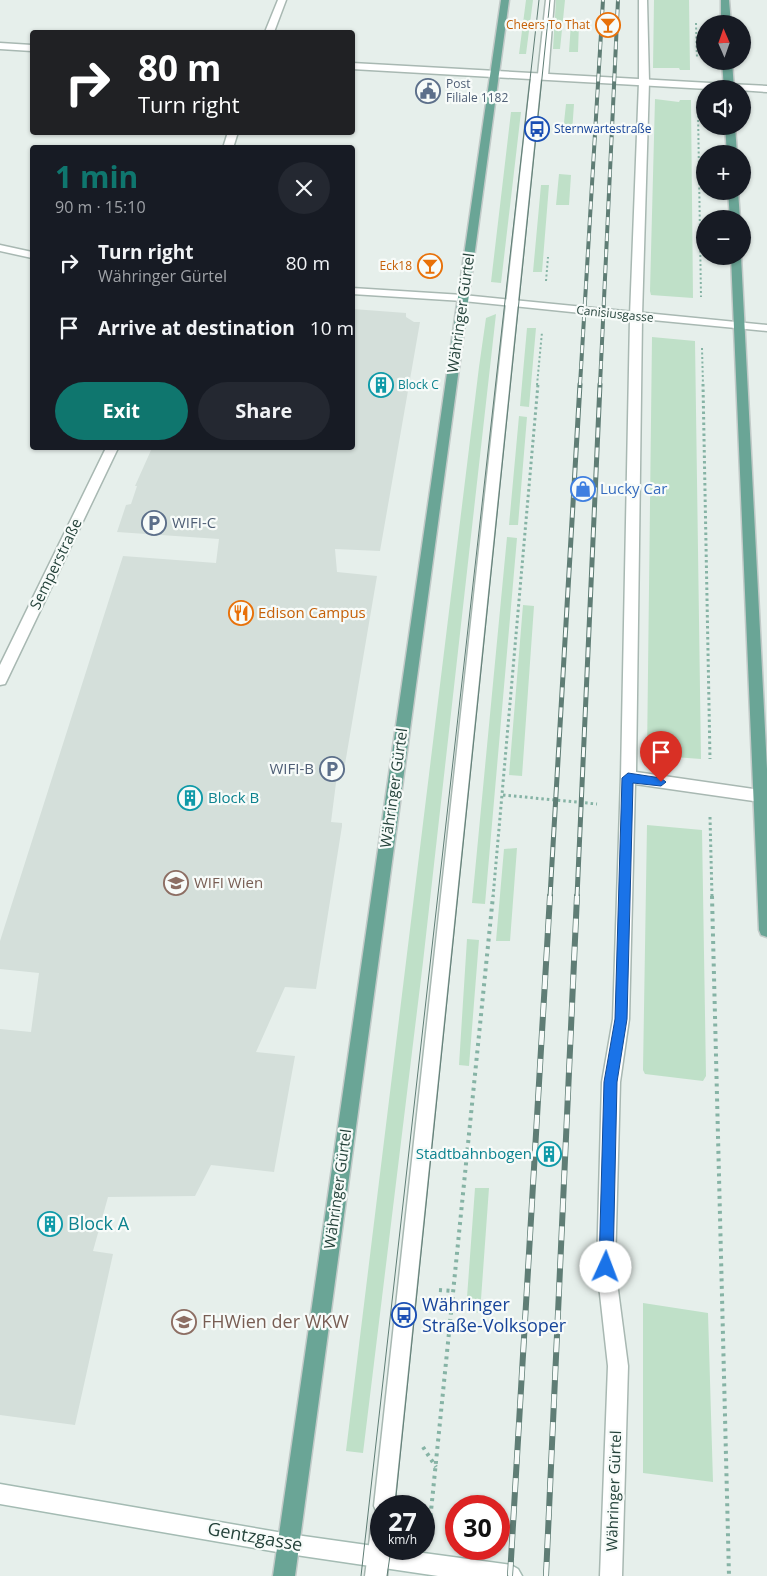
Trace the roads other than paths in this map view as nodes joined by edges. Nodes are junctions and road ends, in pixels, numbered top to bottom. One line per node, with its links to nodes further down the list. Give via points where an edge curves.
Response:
1 (282, 0): 7 (street)
2 (505, 0): 11 (main road, Währinger Gürtel)
3 (550, 0): 12 (street)
4 (643, 0): 13 (street, Währinger Gürtel)
5 (725, 0): 6 (main road)
6 (726, 15)
7 (270, 30)
8 (0, 46): 9 (street)
9 (30, 48)
10 (355, 66): 11 (street)
11 (494, 74): 12 (street); 21 (main road, Währinger Gürtel)
12 (539, 76): 13 (street); 22 (street)
13 (644, 82): 14 (street); 23 (street, Währinger Gürtel)
14 (696, 85)
15 (751, 89): 16 (street)
16 (767, 89)
17 (0, 248): 18 (street)
18 (30, 255)
19 (737, 265): 24 (main road)
20 (355, 291): 21 (street, Canisiusgasse)
21 (463, 298): 22 (street, Canisiusgasse); 33 (main road, Währinger Gürtel)
22 (513, 303): 23 (street, Canisiusgasse); 32 (street)
23 (636, 316): 24 (street, Canisiusgasse); 28 (street, Währinger Gürtel)
24 (740, 326): 25 (street, Canisiusgasse); 29 (main road)
25 (767, 328)
26 (111, 450): 27 (street, Semperstraße)
27 (0, 680)
28 (628, 778): 29 (street); 37 (street, Währinger Gürtel, via 621,1019 610,1082 606,1267 618,1366)
29 (764, 797): 30 (main road)
30 (767, 930)
31 (0, 1494): 33 (street, Gentzgasse)
32 (385, 1495)
33 (289, 1544): 34 (street, Gentzgasse); 35 (main road, Währinger Gürtel)
34 (377, 1566): 36 (street, Gentzgasse, via 426,1564)
35 (284, 1576)
36 (511, 1576)
37 (611, 1576)

